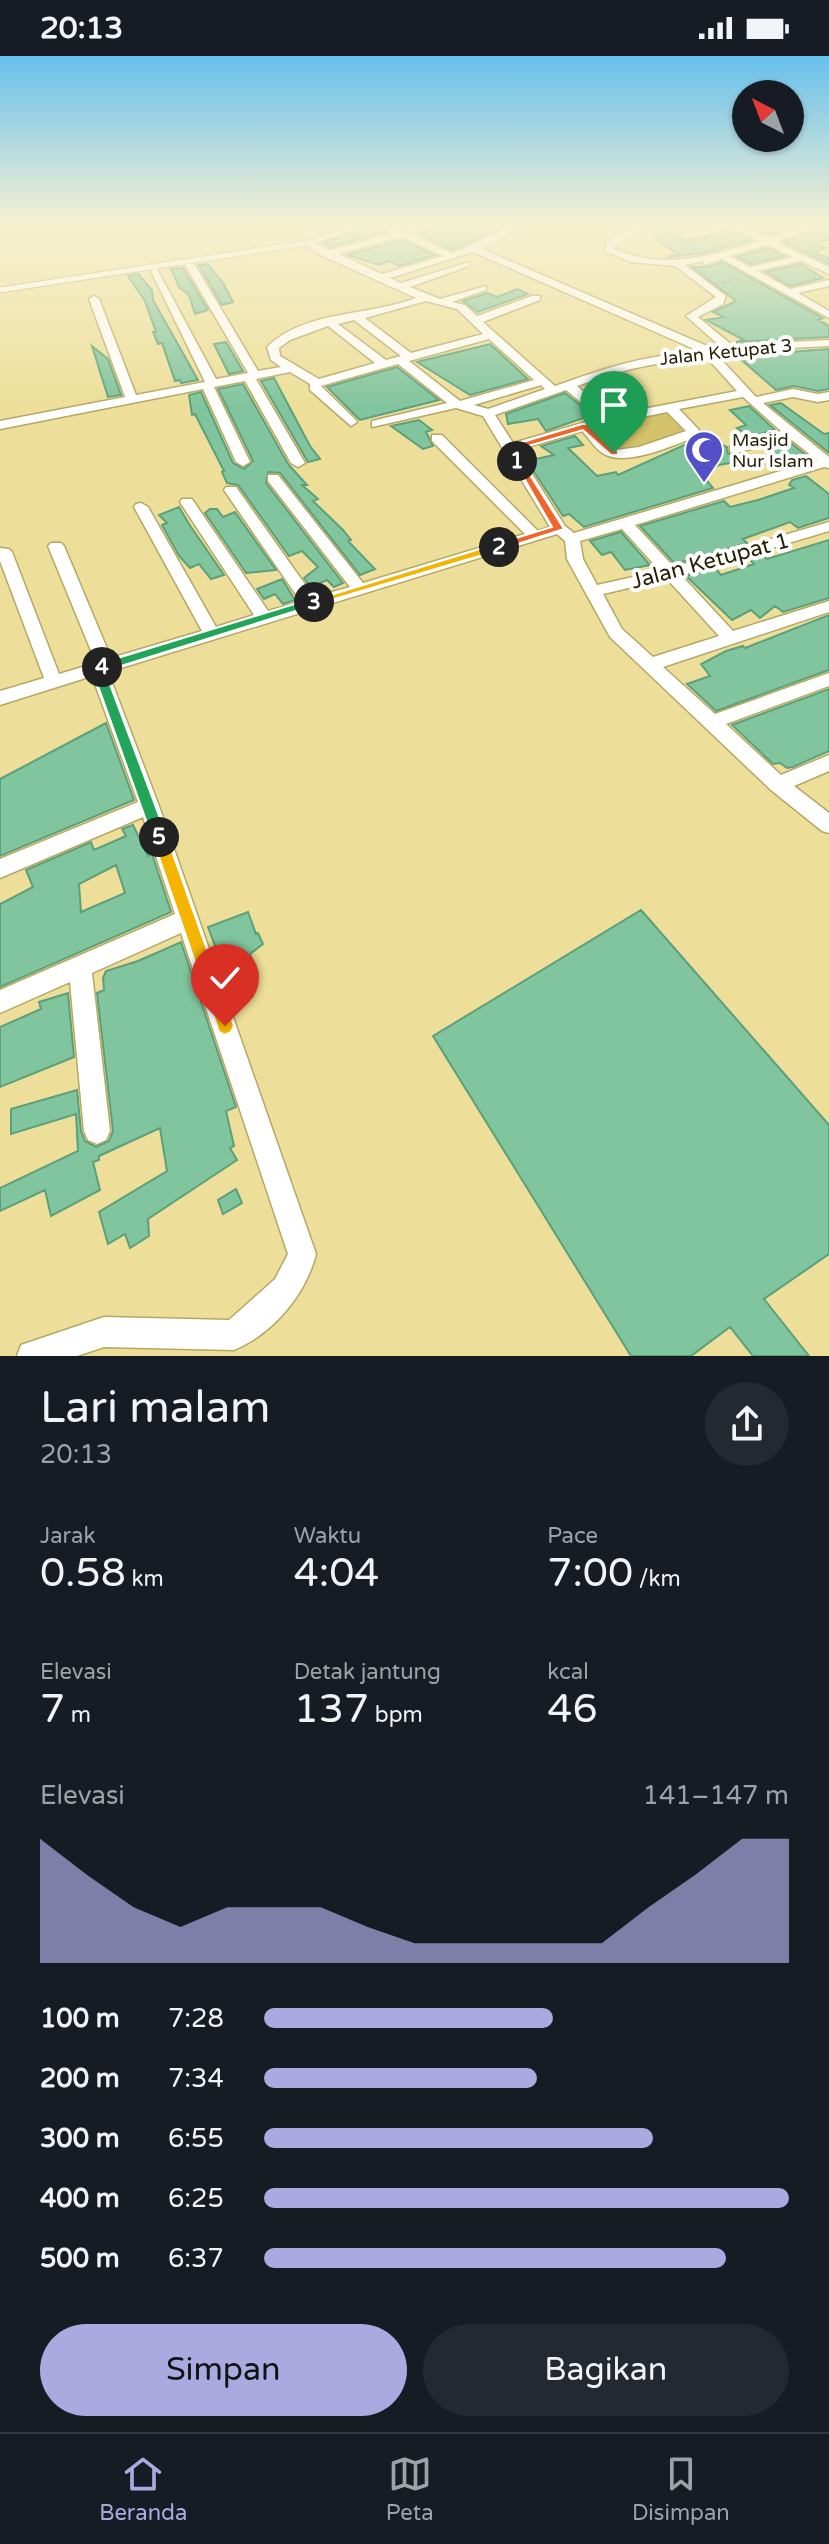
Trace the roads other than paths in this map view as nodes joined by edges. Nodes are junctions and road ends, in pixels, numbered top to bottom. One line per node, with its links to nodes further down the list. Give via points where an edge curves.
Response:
1 (35, 285): 12 (lane)
2 (156, 285): 31 (street)
3 (201, 285): 29 (street)
4 (395, 285): 10 (street)
5 (407, 285): 10 (street)
6 (555, 285): 25 (street)
7 (709, 285): 24 (street, via 721,300 691,316)
8 (776, 285): 13 (street)
9 (822, 285): 13 (street)
10 (400, 287): 14 (street)
11 (482, 288): 17 (street)
12 (0, 290)
13 (789, 292): 18 (street)
14 (425, 298): 17 (street); 19 (street)
15 (536, 298): 20 (street)
16 (94, 299): 37 (street)
17 (444, 301): 20 (street, via 461,307)
18 (829, 315)
19 (358, 318): 21 (street); 26 (street)
20 (475, 321): 22 (street)
21 (332, 324): 27 (street); 28 (street, via 293,333 276,344 273,354)
22 (491, 335): 26 (street); 32 (street)
23 (828, 345): 24 (street, Jalan Ketupat 3)
24 (730, 349): 25 (street, Jalan Ketupat 3)
25 (712, 354): 33 (street, Jalan Ketupat 3, via 649,359); 36 (street)
26 (405, 359): 27 (street); 38 (street)
27 (385, 365): 30 (street)
28 (288, 369): 29 (street); 30 (street)
29 (252, 377): 31 (street); 53 (street)
30 (317, 383): 43 (street, via 314,387)
31 (207, 385): 37 (street); 51 (street)
32 (548, 385): 33 (street, Jalan Ketupat 3); 38 (street); 40 (street, Jalan Ketupat 3)
33 (568, 385): 42 (street)
34 (614, 390): 41 (lane)
35 (829, 396): 36 (street)
36 (750, 397): 39 (street); 47 (street)
37 (132, 400): 45 (street)
38 (459, 404): 40 (street); 44 (street)
39 (669, 407): 41 (street); 46 (street, via 692,433 619,454 609,451)
40 (488, 413): 49 (street)
41 (637, 413): 42 (street)
42 (609, 419): 46 (street)
43 (351, 422)
44 (377, 424)
45 (0, 425)
46 (585, 426): 49 (street)
47 (790, 432): 50 (street); 52 (street)
48 (437, 438): 61 (street)
49 (508, 448): 60 (street)
50 (735, 449)
51 (243, 462)
52 (828, 462): 58 (street)
53 (298, 463)
54 (273, 478): 65 (street)
55 (231, 490): 67 (street)
56 (187, 502): 69 (street)
57 (141, 507): 70 (street)
58 (626, 524): 60 (street); 64 (street)
59 (829, 526): 64 (street, Jalan Ketupat 1)
60 (566, 534): 61 (street); 66 (street)
61 (535, 536): 65 (street)
62 (56, 546): 73 (street)
63 (4, 552): 75 (street)
64 (671, 573): 66 (street, Jalan Ketupat 1); 71 (street)
65 (359, 588): 67 (street)
66 (591, 592): 72 (street, via 616,633)
67 (310, 603): 69 (street)
68 (829, 606): 71 (street)
69 (264, 618): 70 (street)
70 (211, 633): 73 (street)
71 (729, 637): 72 (street)
72 (649, 665): 77 (street)
73 (102, 667): 75 (street); 80 (street)
74 (829, 679): 77 (street)
75 (54, 682): 76 (street)
76 (0, 698)
77 (713, 722): 79 (street)
78 (829, 763): 79 (street)
79 (778, 784): 81 (street)
80 (149, 806): 82 (street); 83 (street)
81 (829, 825)
82 (0, 869)
83 (188, 919): 84 (street); 87 (street, via 300,1241 301,1263 270,1304 231,1336 104,1332)
84 (80, 968): 85 (street); 86 (street)
85 (0, 1002)
86 (97, 1131)
87 (32, 1356)

